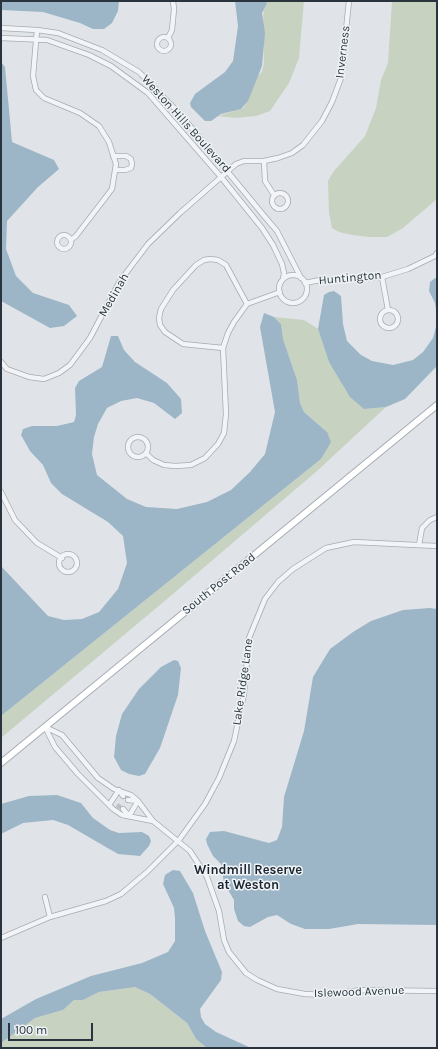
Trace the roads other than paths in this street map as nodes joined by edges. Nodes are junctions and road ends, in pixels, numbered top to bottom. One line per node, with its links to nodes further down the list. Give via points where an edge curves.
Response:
1 (173, 1): 6 (street, via 172,30)
2 (349, 1): 9 (street, Inverness, via 341,78 322,121 303,145 292,153)
3 (1, 28): 4 (street, Weston Hills Boulevard)
4 (36, 30): 7 (street); 11 (street, Weston Hills Boulevard, via 58,33 82,41 139,72 180,114)
5 (1, 38): 7 (street, Weston Hills Boulevard)
6 (168, 38)
7 (36, 39): 8 (street, via 32,76 36,90 44,98 80,113 99,126 109,142); 12 (street, Weston Hills Boulevard, via 47,40 89,55 128,77 167,114)
8 (113, 156): 10 (street); 10 (street, via 126,156 131,159 132,164 131,168)
9 (264, 161): 11 (street, Inverness, via 244,160); 13 (street, via 265,181)
10 (115, 170): 14 (street, via 112,189)
11 (228, 172): 12 (street, Inverness); 17 (street, Weston Hills Boulevard, via 276,232)
12 (221, 177): 18 (street, Weston Hills Boulevard, via 273,245 282,264); 26 (street, Medinah, via 148,244 120,281 90,338 70,365 59,373 44,378 29,377)
13 (274, 195)
14 (71, 240)
15 (437, 253): 16 (street, Huntington, via 408,269)
16 (382, 277): 19 (street, Huntington); 22 (street)
17 (301, 278): 18 (street, via 293,275); 19 (street)
18 (284, 279): 20 (street)
19 (305, 283): 20 (street, via 306,293 298,302 285,300)
20 (280, 292): 21 (street)
21 (247, 304): 23 (street, via 234,322); 23 (street, via 226,265 210,258 196,266 173,290 161,309 158,318 160,325 165,332 183,344)
22 (388, 310)
23 (223, 348): 28 (street, via 226,414 224,432 218,444 205,458 191,465 164,464 153,460)
24 (1, 362): 26 (street, Medinah)
25 (1, 369): 26 (street)
26 (7, 369)
27 (437, 405): 34 (street, South Post Road)
28 (146, 453): 28 (street, via 148,445 144,439 136,437 129,441 128,448 132,455 139,457)
29 (1, 492): 33 (street, via 15,520 37,543)
30 (437, 517): 31 (street, via 422,528)
31 (419, 545): 32 (street, Lake Ridge Lane); 45 (street, Lake Ridge Lane, via 354,542 326,548 278,582 265,599 249,638 244,694 234,741 205,804)
32 (437, 546)
33 (62, 558)
34 (45, 727): 35 (street, South Post Road); 36 (street, via 62,735 98,778); 40 (street, via 55,747)
35 (1, 763)
36 (119, 790): 37 (street); 39 (street); 40 (street)
37 (123, 796)
38 (128, 800): 39 (street)
39 (138, 801): 43 (street); 44 (street)
40 (109, 805): 41 (street); 43 (street, via 122,815)
41 (117, 805)
42 (123, 809): 43 (street)
43 (129, 816): 44 (street)
44 (154, 821): 45 (street, Islewood Avenue)
45 (179, 840): 47 (street, Lake Ridge Lane, via 148,872 121,894 106,901); 49 (street, Islewood Avenue, via 190,851 207,877 219,911 224,940 230,952 237,964 257,980 277,989 305,994 361,990)
46 (44, 897): 47 (street)
47 (50, 917): 48 (street, Lake Ridge Lane)
48 (1, 938)
49 (437, 990)

